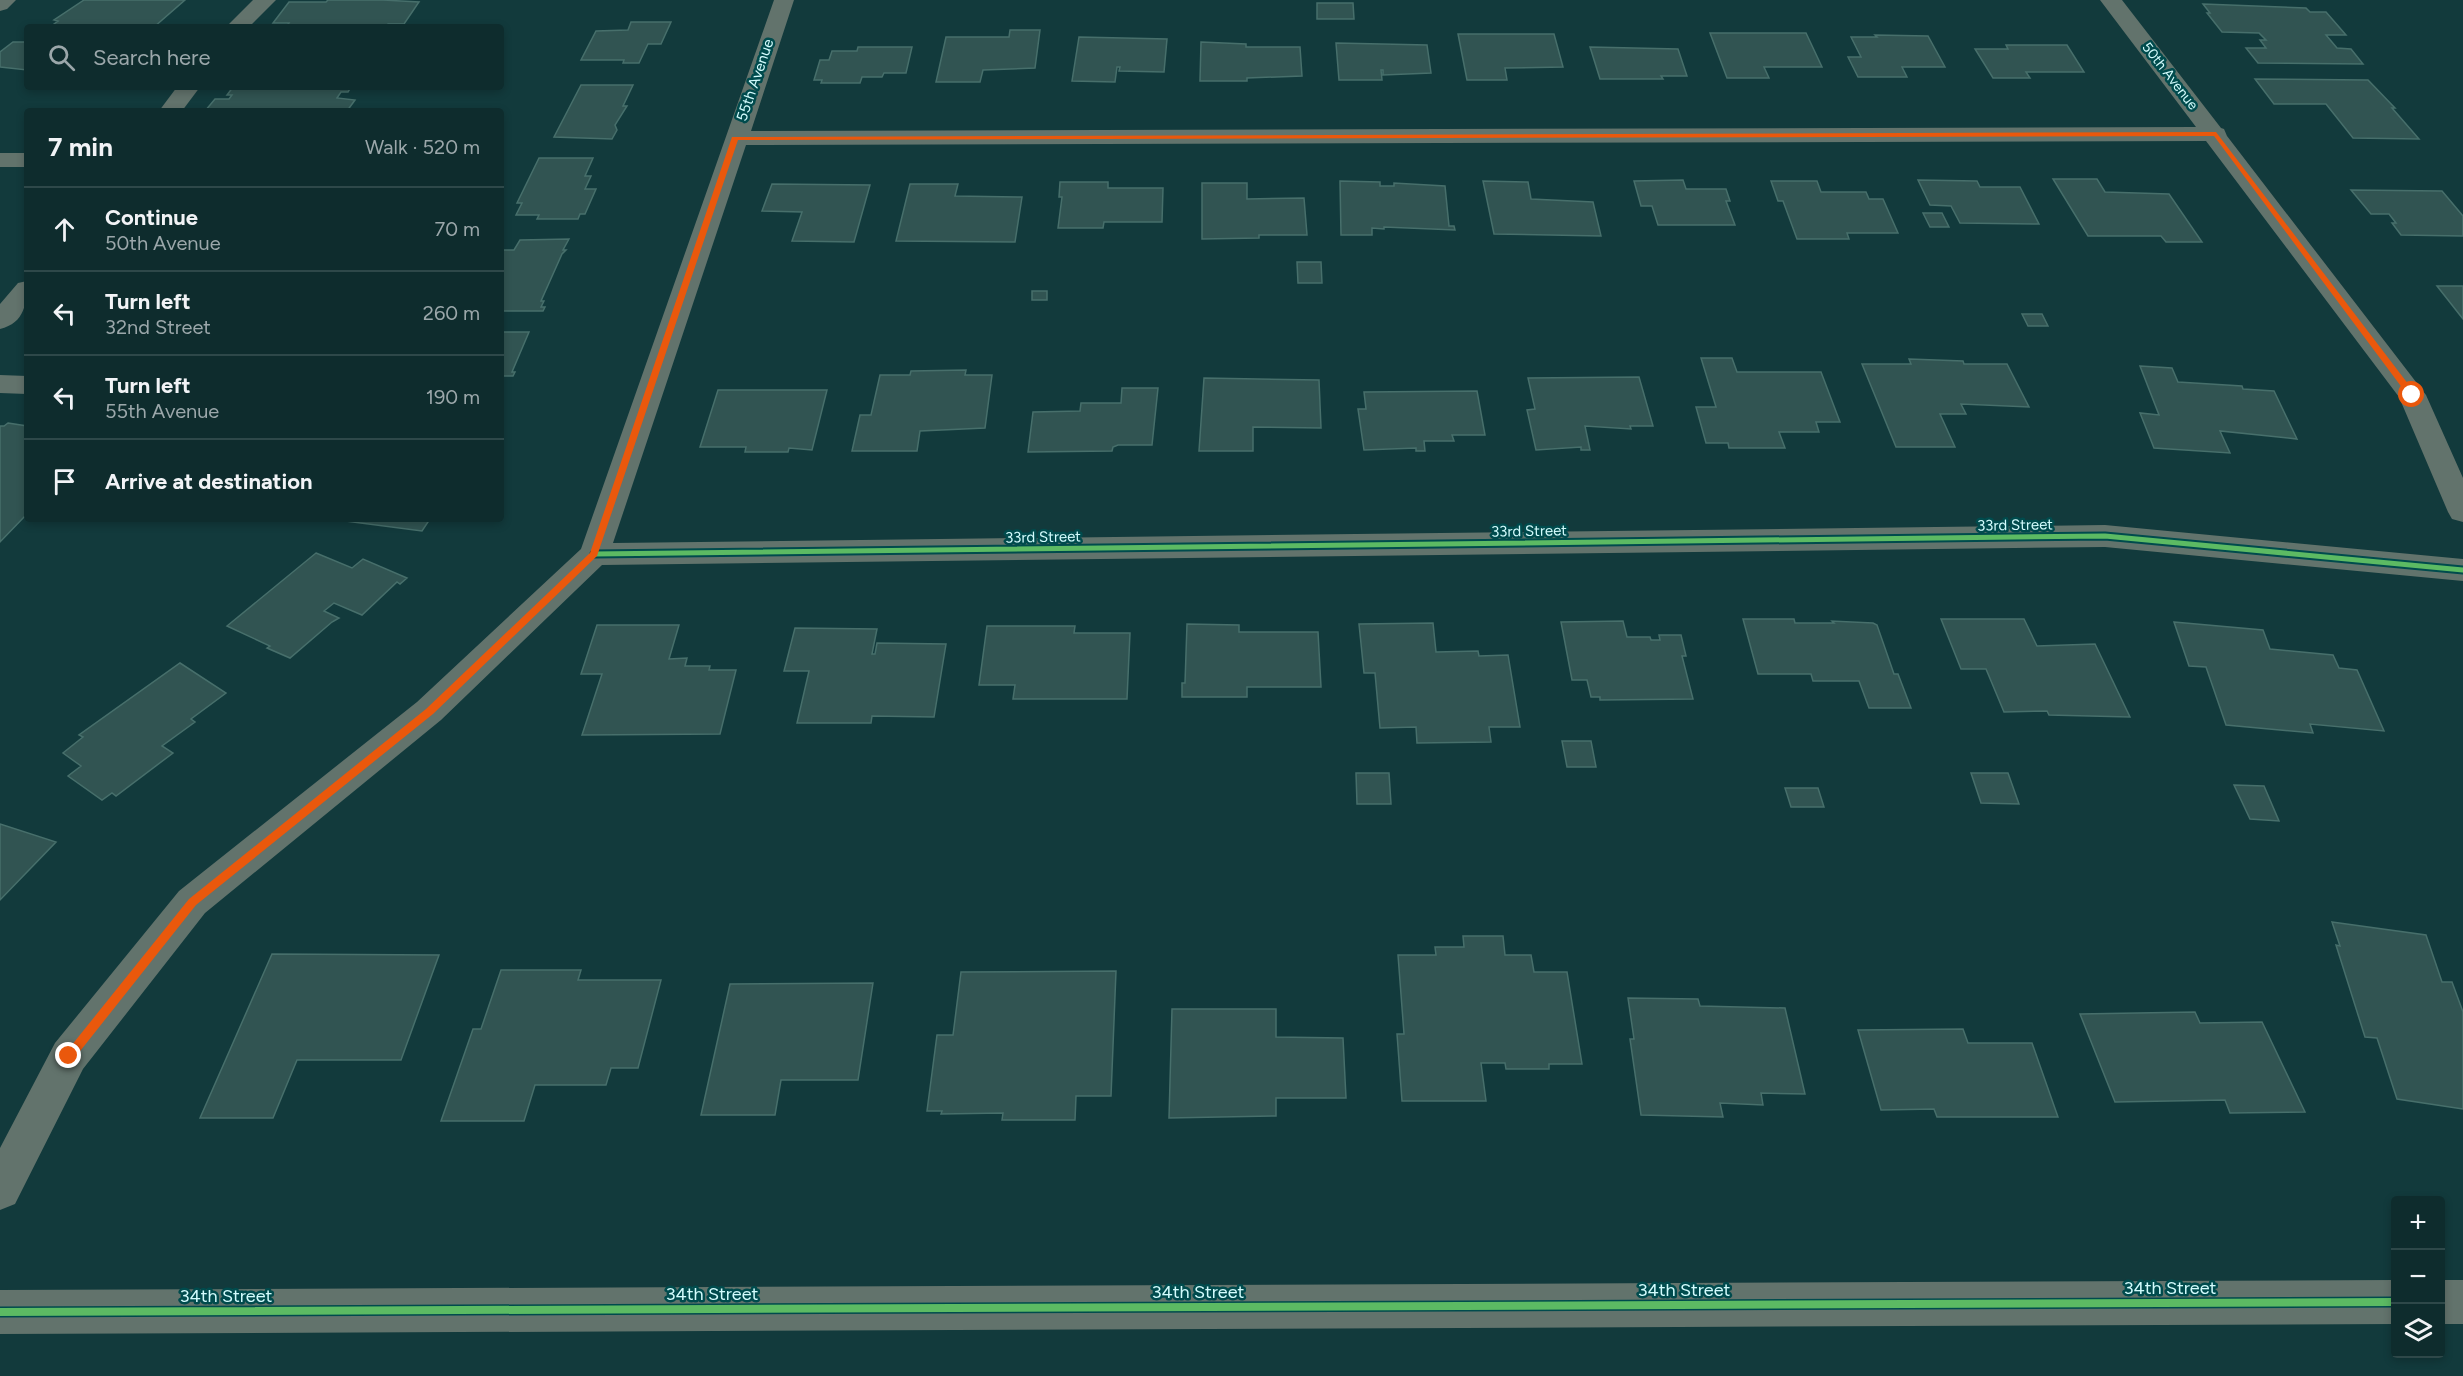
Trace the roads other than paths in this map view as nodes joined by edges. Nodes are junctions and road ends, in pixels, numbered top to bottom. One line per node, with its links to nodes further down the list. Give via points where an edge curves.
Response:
1 (6, 0): 5 (street)
2 (265, 0): 6 (street)
3 (784, 0): 10 (street, 55th Avenue)
4 (2111, 0): 9 (street, 50th Avenue)
5 (0, 5)
6 (240, 24)
7 (187, 90): 8 (street)
8 (172, 108)
9 (2216, 134): 10 (street); 17 (street, 50th Avenue, via 2412,395)
10 (735, 138): 18 (street, 55th Avenue)
11 (0, 160): 12 (street)
12 (24, 160)
13 (24, 293): 14 (street)
14 (0, 321)
15 (0, 384): 16 (street)
16 (24, 385)
17 (2463, 512)
18 (594, 554): 19 (street, 33rd Street, via 2105,536); 20 (street, 55th Avenue, via 429,711 192,902 69,1056)
19 (2463, 570)
20 (0, 1191)
21 (2391, 1302): 24 (street, 34th Street)
22 (2445, 1302): 23 (street)
23 (2463, 1302)
24 (0, 1312)

